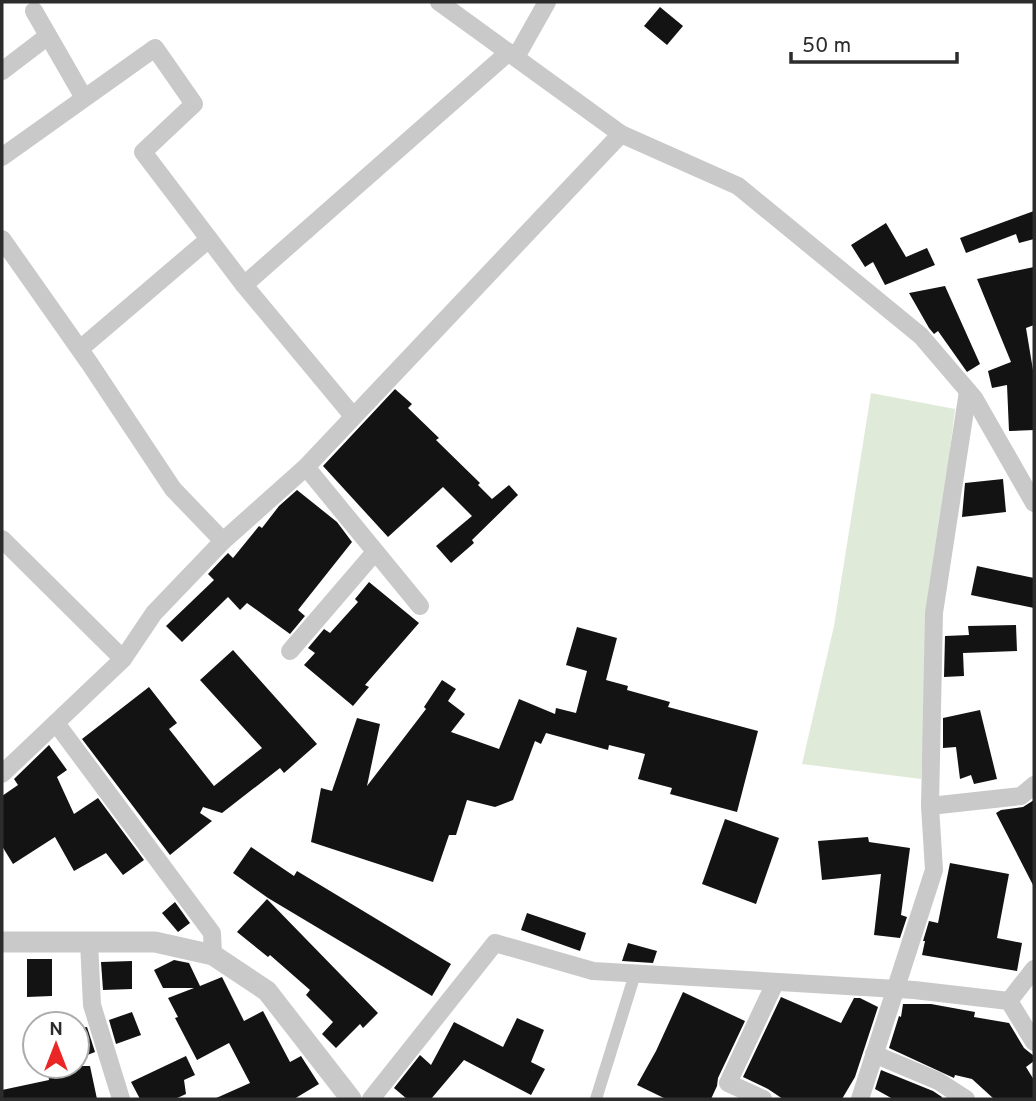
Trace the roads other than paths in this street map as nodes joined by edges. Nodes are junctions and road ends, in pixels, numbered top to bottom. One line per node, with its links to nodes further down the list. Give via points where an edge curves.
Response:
1 (439, 2): 5 (street)
2 (547, 2): 5 (street)
3 (34, 12): 4 (street)
4 (48, 36): 6 (street); 7 (street)
5 (513, 55): 8 (street); 12 (street)
6 (2, 71)
7 (84, 98): 9 (street); 11 (street, via 155,48 194,104 143,152)
8 (621, 134): 14 (street, via 738,187 920,336); 15 (street)
9 (2, 157)
10 (2, 239): 13 (street)
11 (209, 239): 12 (street); 13 (street)
12 (244, 285): 15 (street)
13 (80, 349): 19 (street, via 173,489)
14 (968, 391): 17 (street); 27 (street, via 934,614)
15 (353, 415): 16 (street)
16 (306, 467): 19 (street); 20 (street)
17 (1034, 503)
18 (2, 539): 23 (street)
19 (223, 541): 23 (street, via 153,613)
20 (375, 552): 21 (street); 22 (street)
21 (420, 606)
22 (290, 651)
23 (123, 659): 24 (street)
24 (56, 723): 25 (street); 30 (street, via 212,933)
25 (2, 774)
26 (1034, 785): 27 (street, via 1021,796)
27 (930, 806): 34 (street, via 934,870)
28 (2, 942): 29 (street)
29 (89, 942): 30 (street, via 155,942); 38 (street, via 92,1005)
30 (214, 955): 39 (street, via 267,991)
31 (1034, 969): 35 (street)
32 (635, 974): 33 (street); 40 (street, via 593,971 495,943); 41 (street)
33 (775, 983): 34 (street); 42 (street, via 728,1083)
34 (895, 989): 35 (street); 37 (street)
35 (1009, 1000): 36 (street)
36 (1034, 1042)
37 (874, 1054): 43 (street); 44 (street, via 938,1081)
38 (121, 1099)
39 (351, 1099)
40 (371, 1099)
41 (596, 1099)
42 (763, 1099)
43 (859, 1099)
44 (966, 1099)

